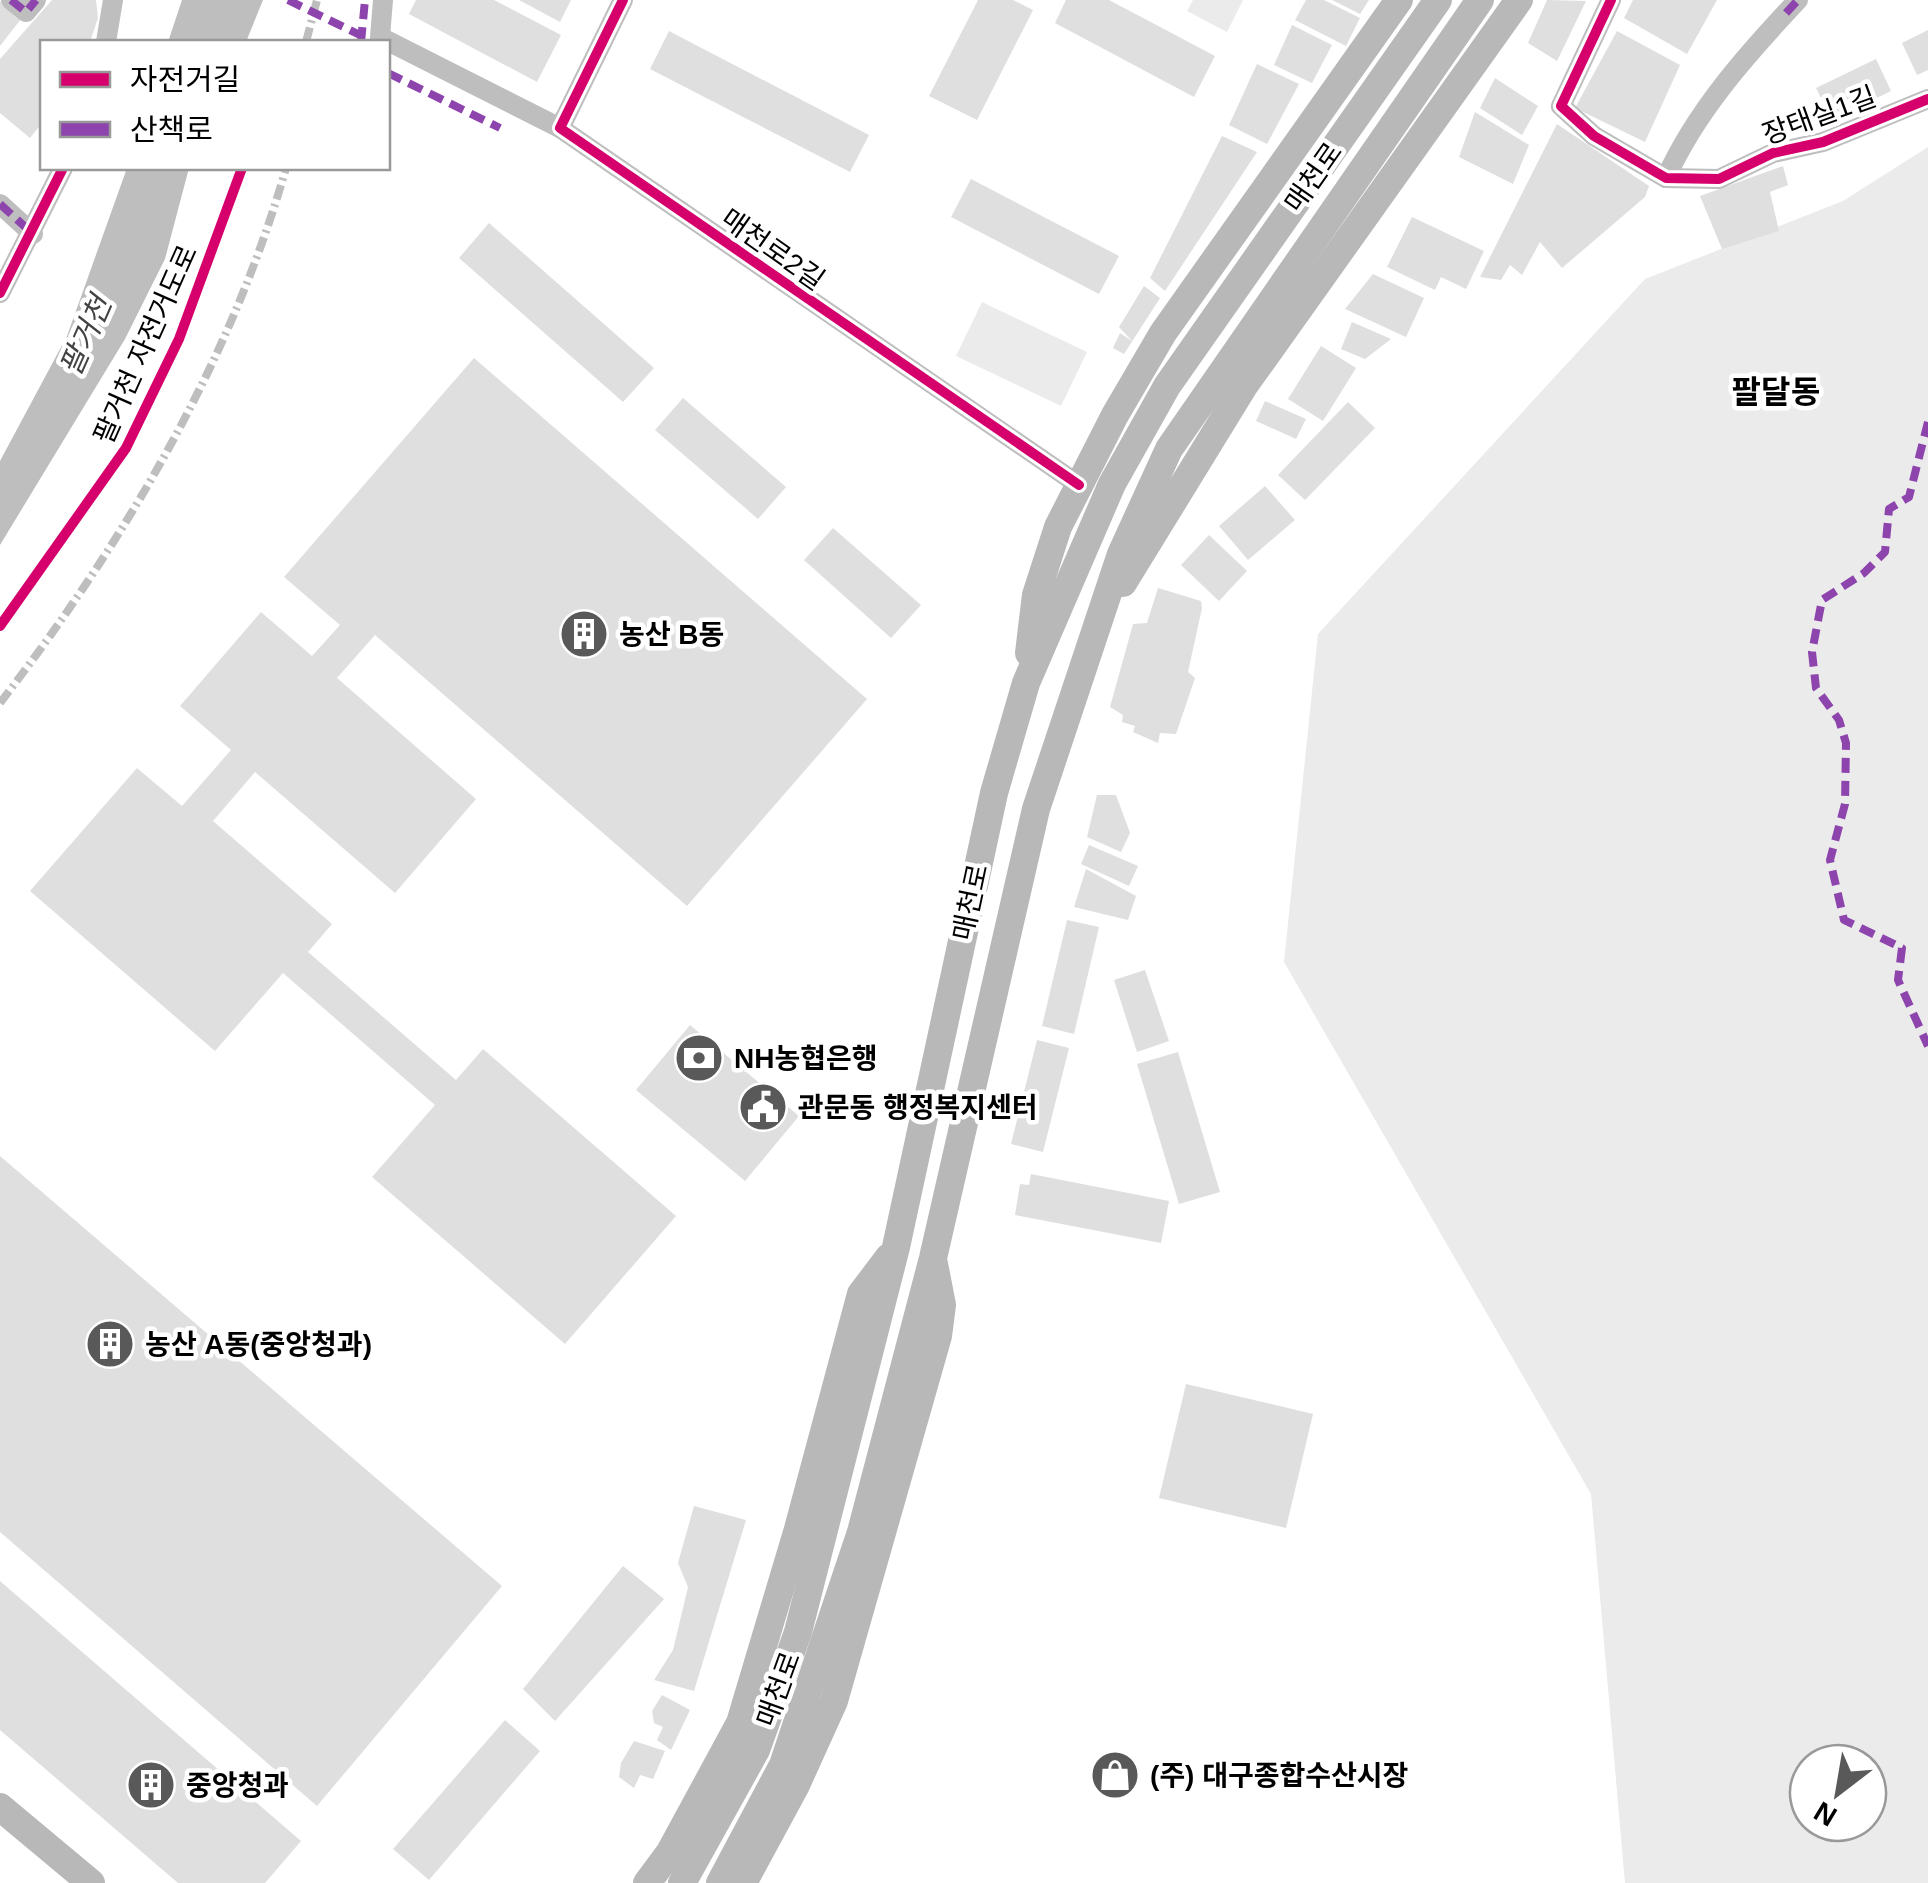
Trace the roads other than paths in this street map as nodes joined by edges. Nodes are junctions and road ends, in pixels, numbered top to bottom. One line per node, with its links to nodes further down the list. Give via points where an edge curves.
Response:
1 (12, 0): 2 (street, via 26,12)
2 (36, 0)
3 (114, 0): 12 (street)
4 (384, 0): 13 (street, 매천로2길)
5 (623, 0): 16 (street)
6 (1399, 0): 22 (main road, via 1162,333)
7 (1438, 0): 24 (main road, 매천로, via 1167,386 1112,484)
8 (1480, 0): 23 (main road, 매천로, via 1170,449)
9 (1519, 0): 23 (main road, via 1244,386)
10 (1612, 0): 18 (street, via 1561,106 1594,136)
11 (1798, 0): 18 (street, via 1725,83)
12 (106, 40)
13 (384, 40)
14 (390, 43): 16 (street, 매천로2길)
15 (1928, 98): 18 (street, 장태실1길, via 1719,179)
16 (560, 128): 22 (street, 매천로2길)
17 (62, 170): 20 (street)
18 (1666, 178)
19 (0, 204): 20 (street)
20 (33, 234): 21 (street)
21 (0, 293)
22 (1078, 485): 24 (main road, via 1036,595)
23 (1090, 634): 26 (main road, 매천로, via 1036,809)
24 (1026, 682): 25 (main road, 매천로, via 994,793)
25 (896, 1248): 29 (main road, via 860,1294 740,1724); 30 (main road, 매천로, via 798,1632 756,1750)
26 (932, 1258): 31 (main road, 매천로, via 820,1662 784,1765); 32 (main road, via 942,1306 938,1336 834,1701)
27 (0, 1807): 28 (main road)
28 (91, 1883)
29 (647, 1883)
30 (682, 1883)
31 (720, 1883)
32 (743, 1883)

